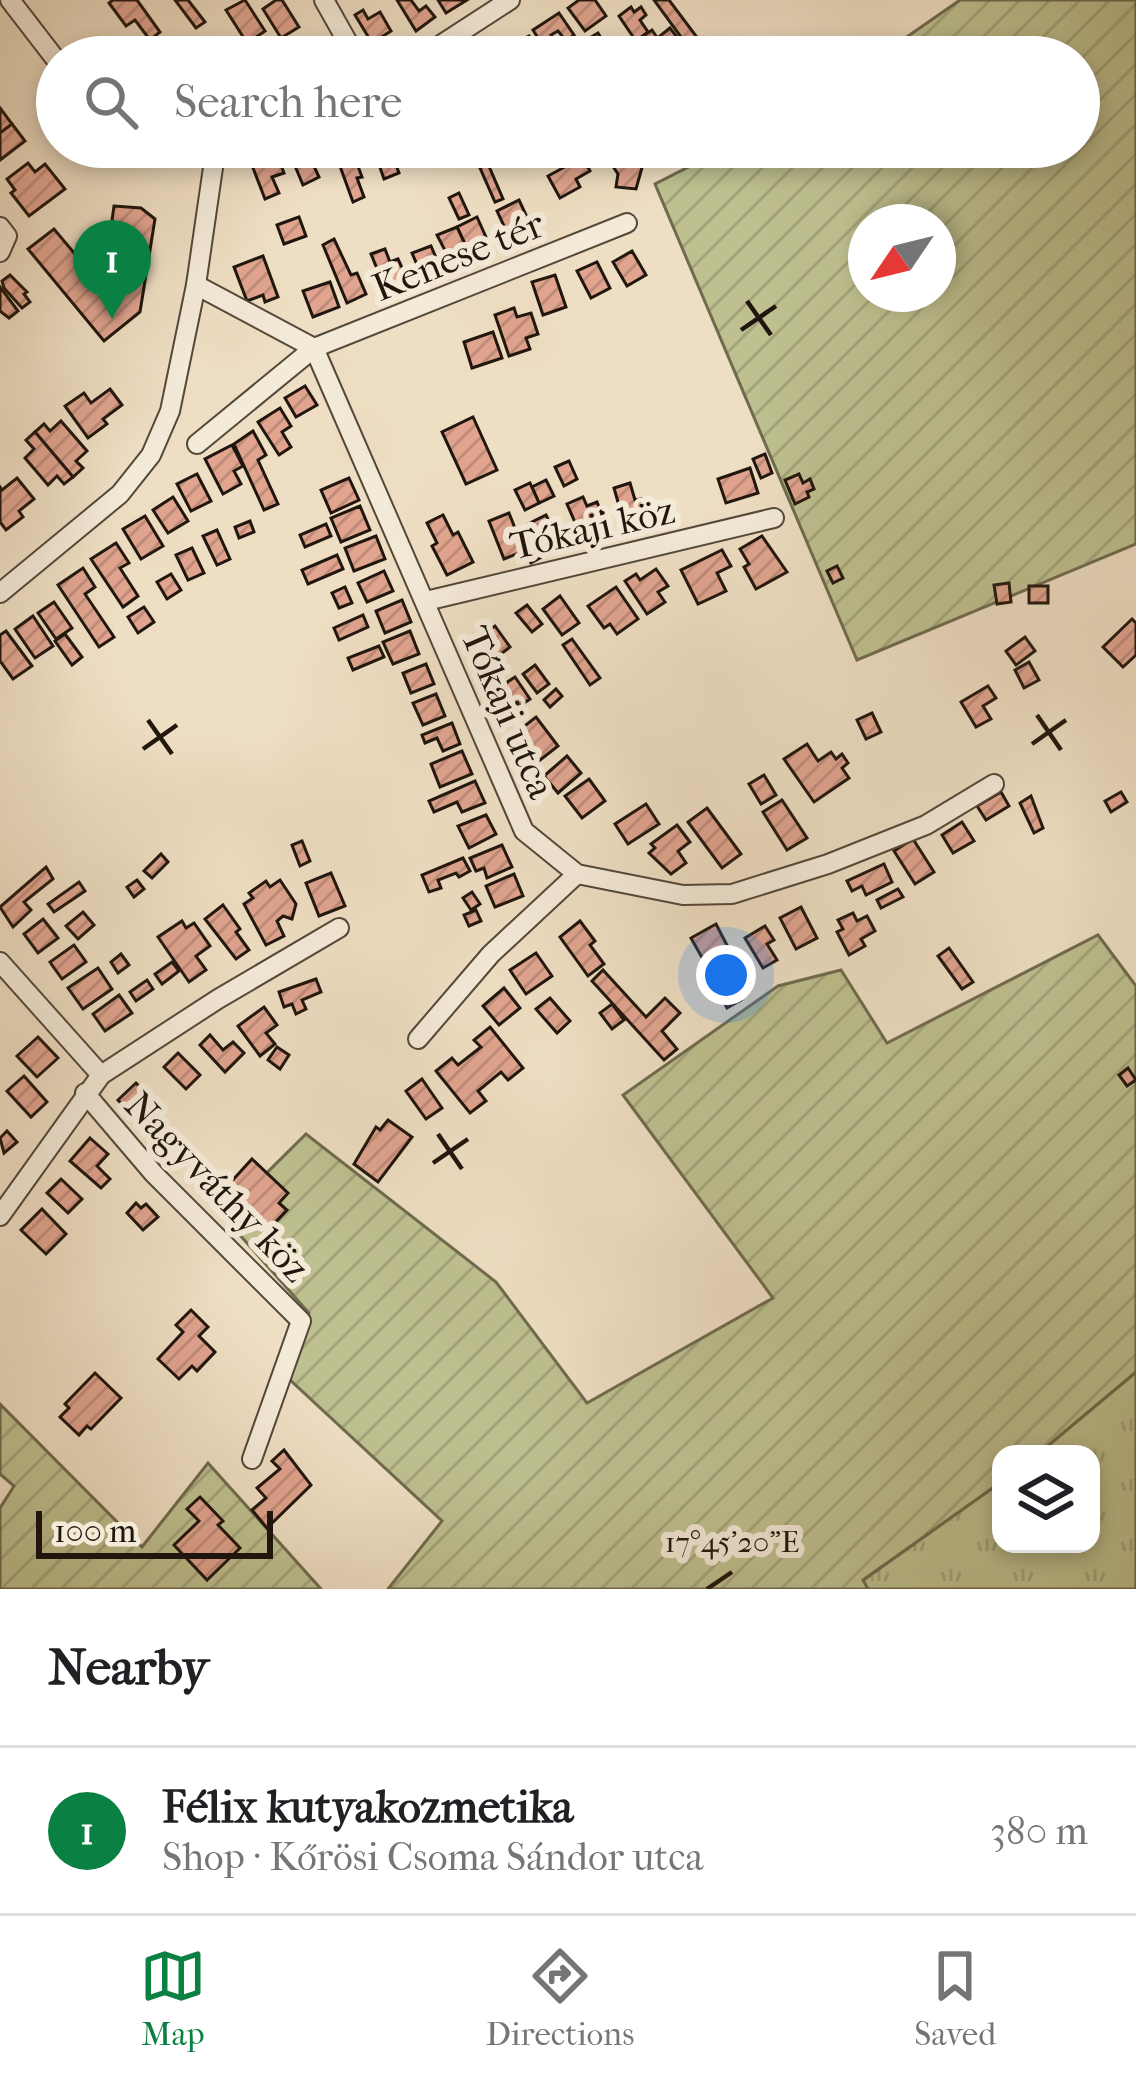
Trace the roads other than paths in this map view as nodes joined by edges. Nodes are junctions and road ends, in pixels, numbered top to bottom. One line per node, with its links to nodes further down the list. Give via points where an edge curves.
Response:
1 (10, 0): 4 (street)
2 (324, 0): 5 (street)
3 (509, 0): 6 (street)
4 (38, 36)
5 (344, 36)
6 (454, 36)
7 (213, 168): 11 (street)
8 (628, 224): 12 (street, Kenese tér)
9 (0, 227): 10 (street, via 7,236)
10 (0, 252)
11 (196, 285): 12 (street); 15 (street, via 170,411 152,455 120,494)
12 (314, 348): 13 (street, Kenese tér); 16 (street, Tókaji utca)
13 (197, 444)
14 (774, 518): 16 (street, Tókaji köz)
15 (0, 593)
16 (426, 601): 18 (street, Tókaji utca, via 524,831)
17 (994, 784): 18 (street, Tókaji utca, via 926,825 732,894 683,895)
18 (577, 874): 21 (street, via 490,954)
19 (339, 928): 22 (street)
20 (0, 962): 22 (street)
21 (418, 1039)
22 (100, 1075): 23 (street)
23 (86, 1094): 24 (street); 25 (street, Nagyváthy köz, via 301,1321)
24 (0, 1216)
25 (252, 1459)

